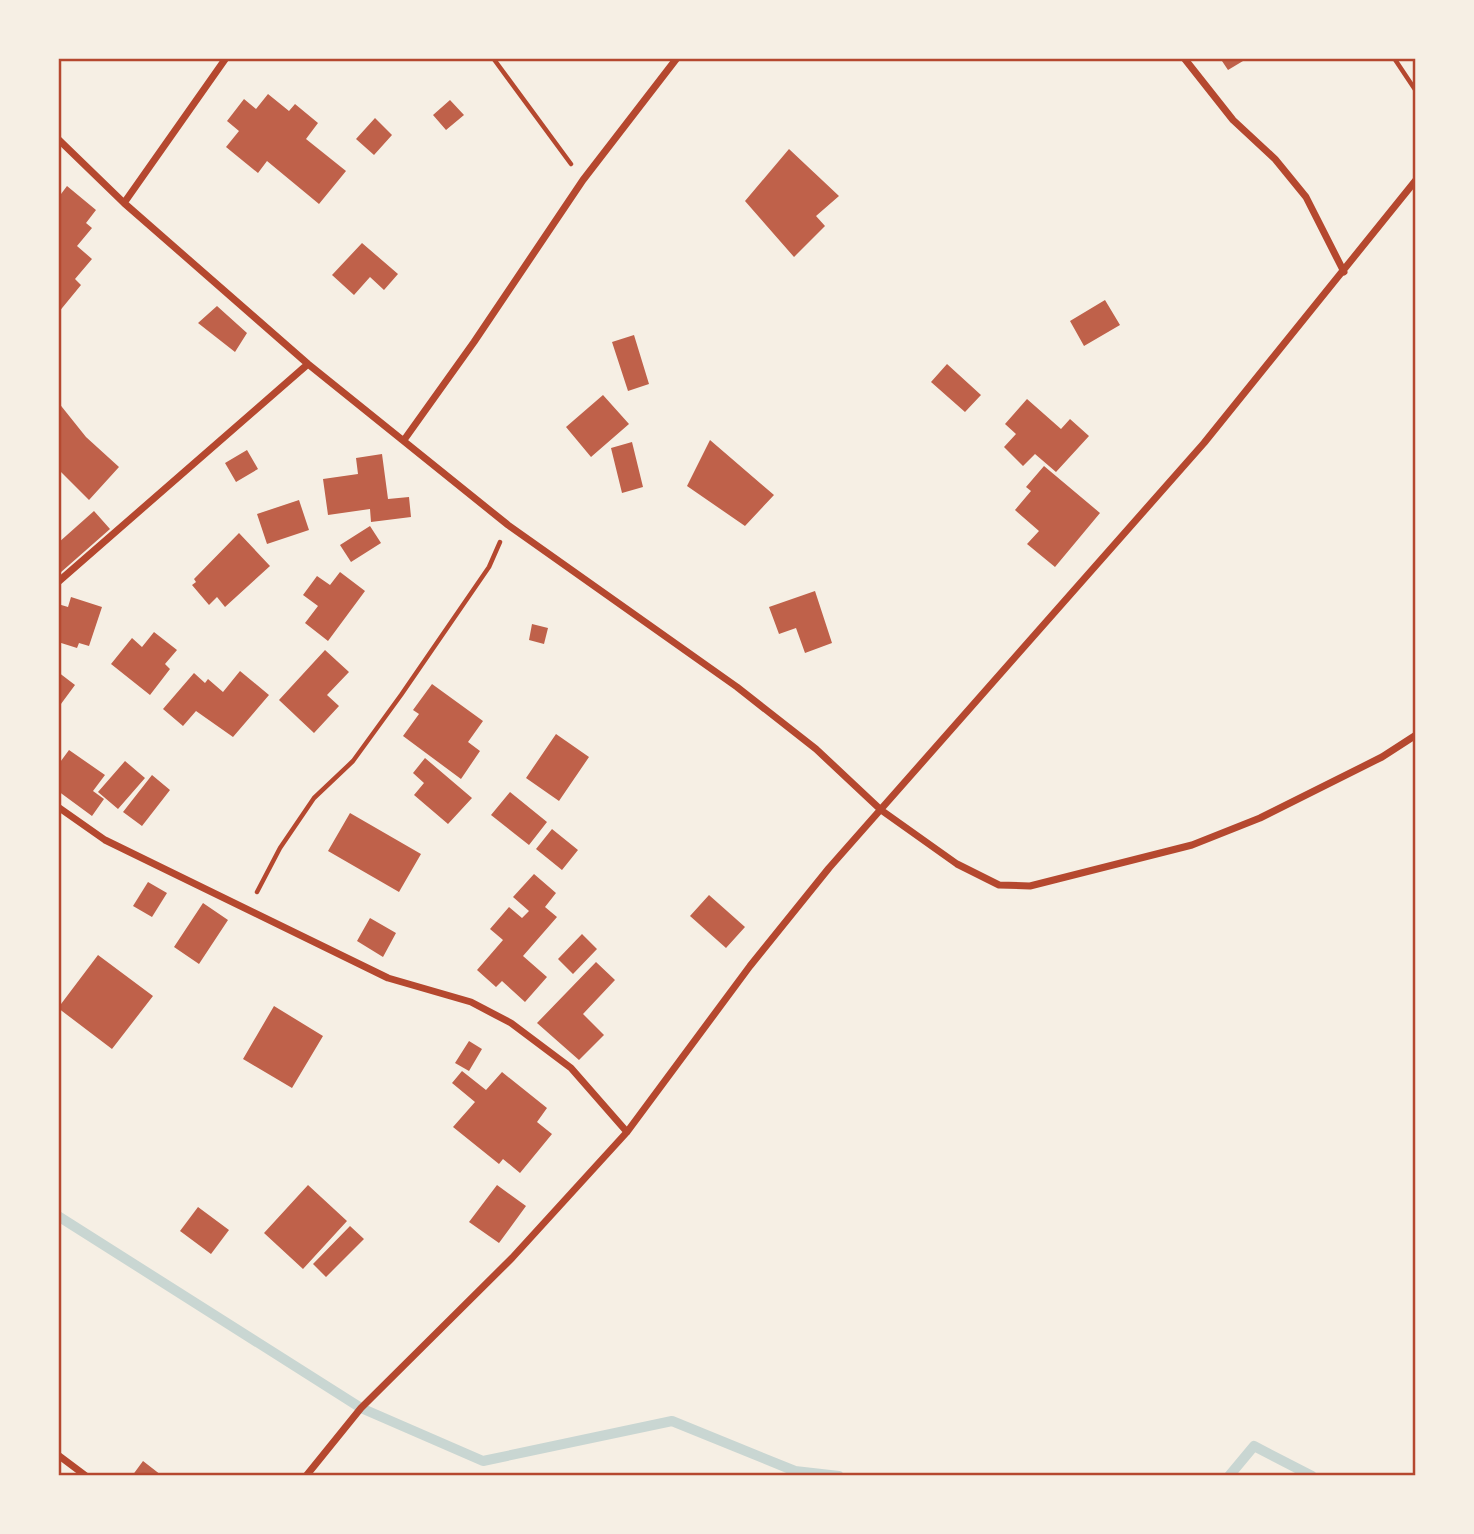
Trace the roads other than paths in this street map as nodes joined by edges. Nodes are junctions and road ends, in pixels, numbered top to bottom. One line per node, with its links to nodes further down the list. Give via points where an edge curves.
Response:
1 (226, 58): 6 (street)
2 (677, 58): 9 (street, via 583,180)
3 (1184, 58): 7 (street, via 1233,120 1275,159 1306,198)
4 (58, 139): 6 (street)
5 (1416, 180): 7 (street)
6 (124, 204): 8 (street)
7 (1344, 272): 13 (street, via 1205,443)
8 (308, 364): 9 (street); 10 (street)
9 (404, 439): 13 (street, via 508,525 737,687 816,749)
10 (58, 582)
11 (1416, 735): 13 (street, via 1382,757 1204,841 1031,886 999,885 978,875)
12 (58, 807): 14 (street, via 105,840 387,978 471,1002 511,1023 571,1068)
13 (881, 810): 14 (street, via 750,966)
14 (627, 1132): 17 (street, via 512,1258 361,1408)
15 (58, 1455): 16 (street)
16 (86, 1476)
17 (306, 1476)

